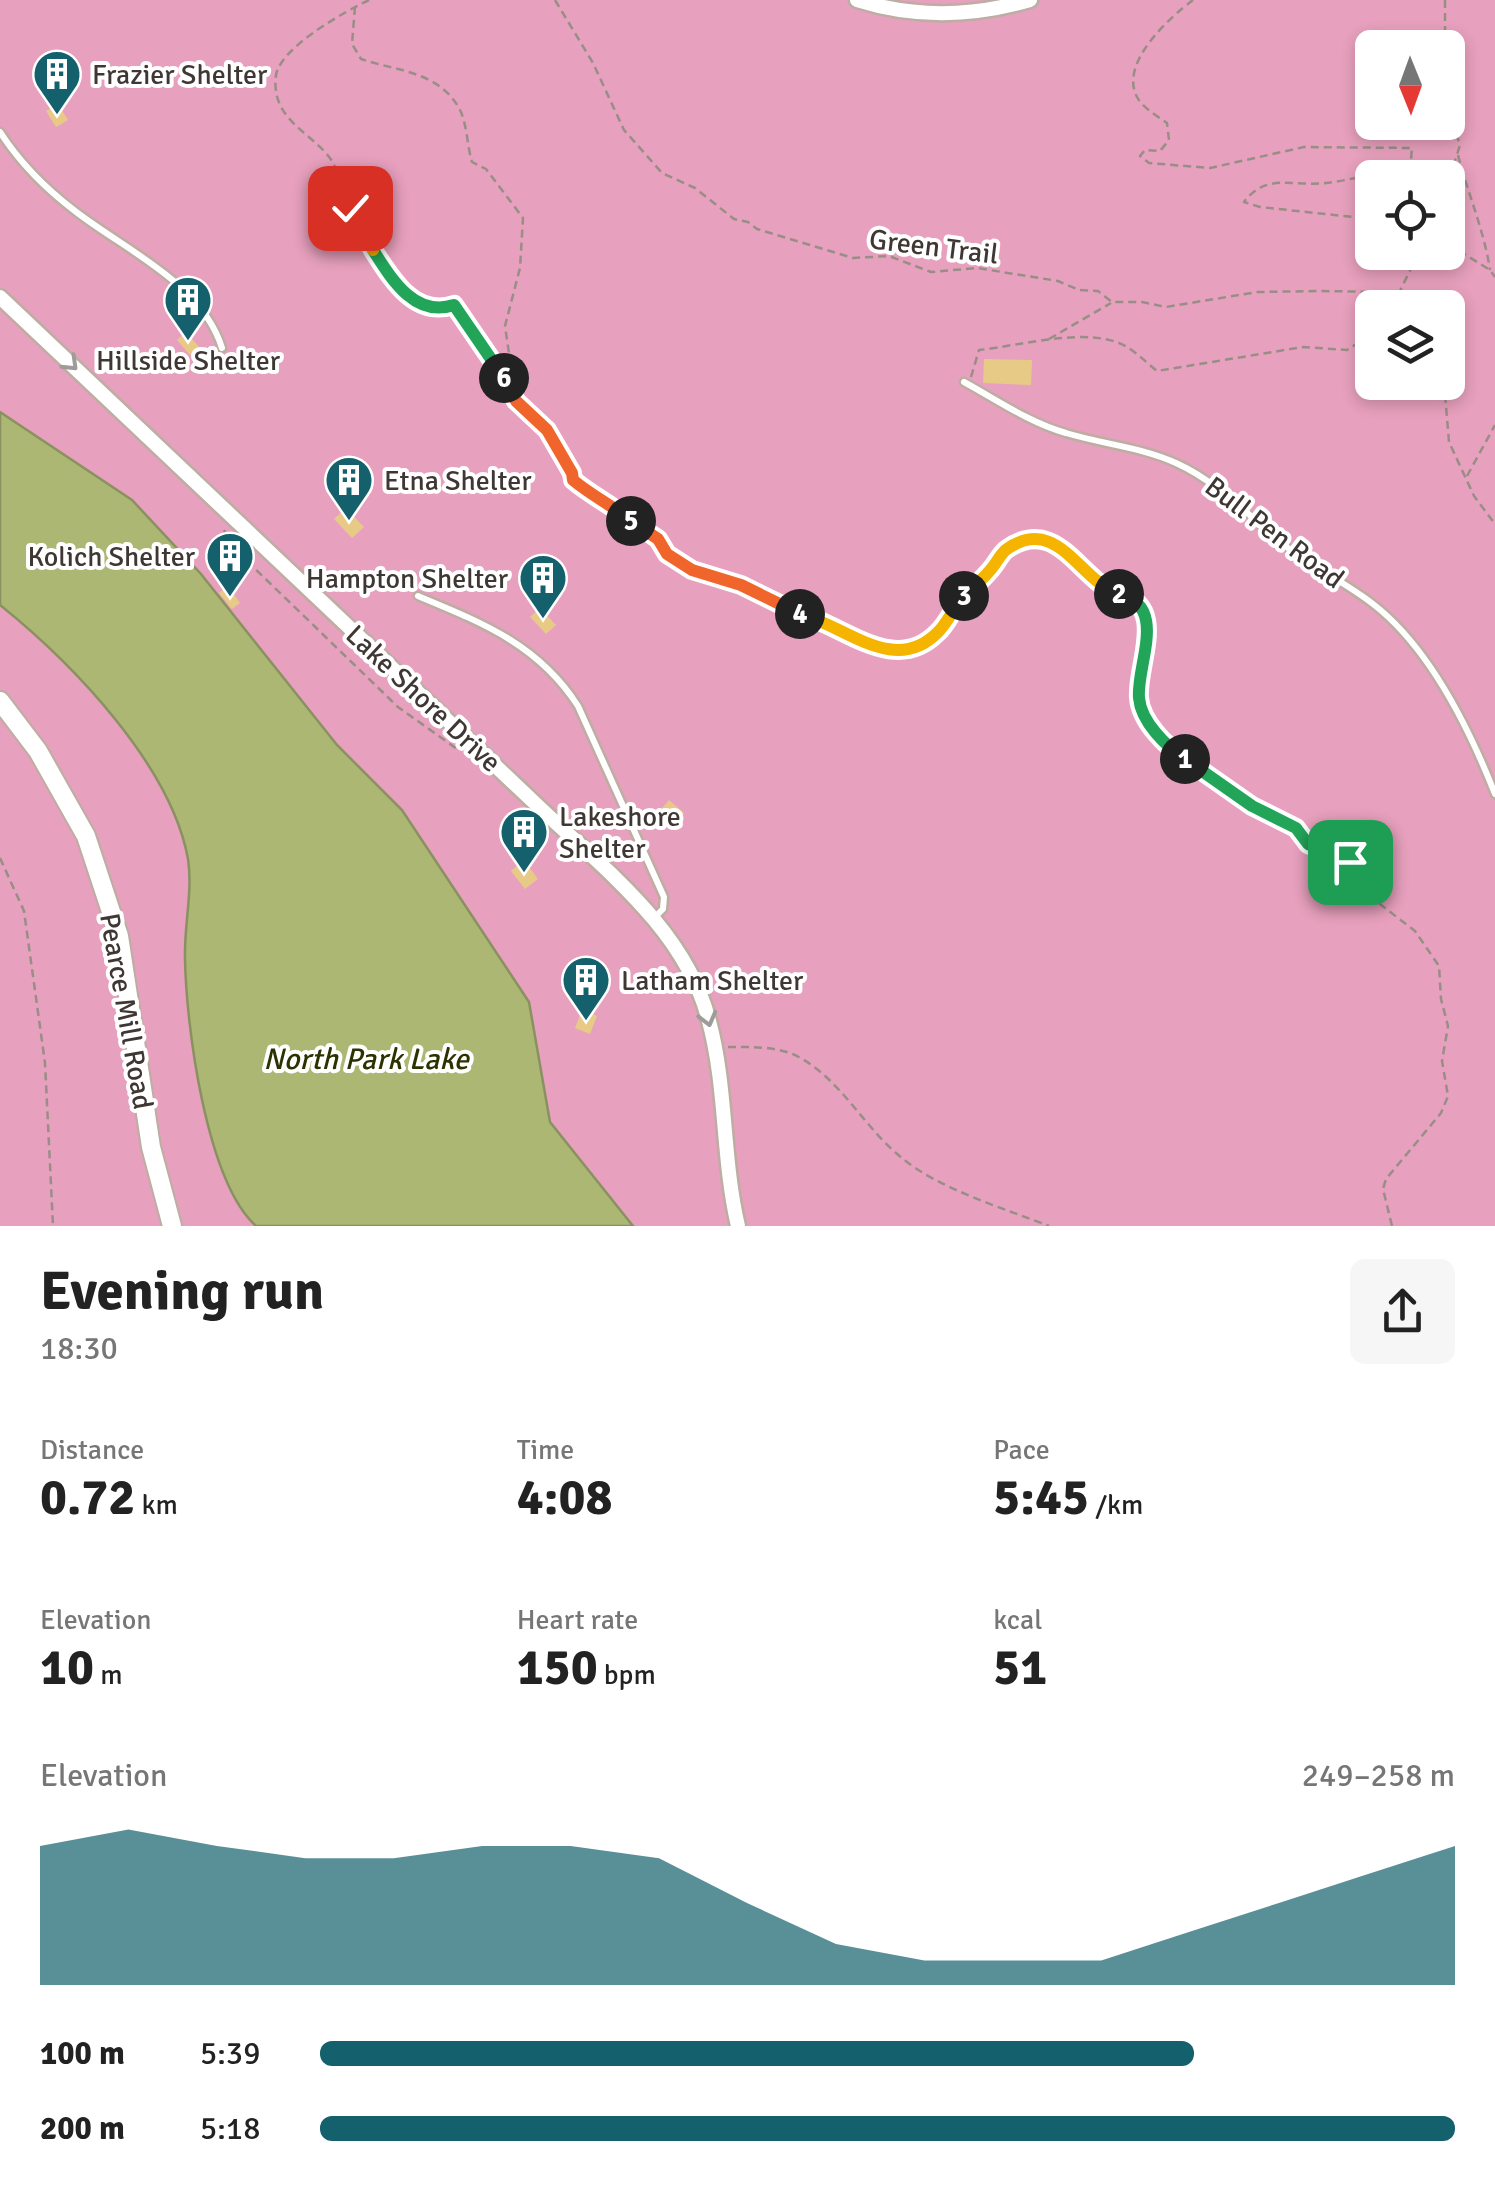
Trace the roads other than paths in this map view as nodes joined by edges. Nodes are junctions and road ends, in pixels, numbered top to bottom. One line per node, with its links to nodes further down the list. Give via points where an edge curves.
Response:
1 (856, 0): 2 (street, via 944,14)
2 (1030, 0)
3 (0, 132): 5 (lane, via 59,198 178,286 210,322)
4 (0, 297): 10 (street, Lake Shore Drive, one-way to 10)
5 (222, 348)
6 (967, 383): 9 (lane, Bull Pen Road, via 1037,422 1149,453 1202,477 1312,567 1372,604 1430,669)
7 (418, 596): 10 (lane, via 504,634 560,678 664,897)
8 (0, 701): 11 (street, Pearce Mill Road, via 38,751 86,836 119,936 151,1147)
9 (1495, 794)
10 (653, 919): 12 (street, Lake Shore Drive, one-way to 12, via 695,980 715,1047)
11 (172, 1226)
12 (738, 1226)

